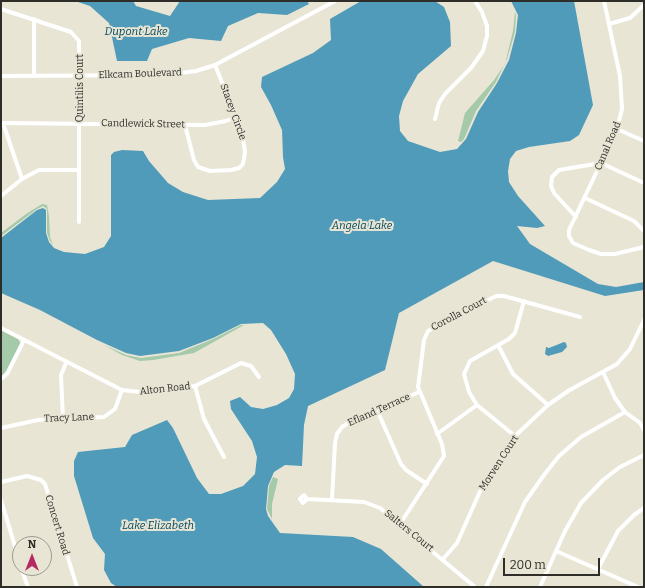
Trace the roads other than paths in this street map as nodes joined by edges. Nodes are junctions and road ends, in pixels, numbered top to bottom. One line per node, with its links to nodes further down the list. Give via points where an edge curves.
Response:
1 (335, 1): 8 (street, Elkcam Boulevard)
2 (475, 1): 13 (street, via 487,26 483,51 471,68 445,94 439,103)
3 (604, 1): 7 (street, Canal Road)
4 (644, 5): 7 (street, via 630,18)
5 (1, 9): 6 (street, Quintilis Court)
6 (34, 19): 9 (street); 11 (street, Quintilis Court, via 75,35 80,45)
7 (608, 24): 17 (street, Canal Road, via 622,88 622,109)
8 (215, 65): 11 (street, Elkcam Boulevard, via 196,71 166,75); 12 (street, Stacey Circle)
9 (34, 75): 10 (street, Elkcam Boulevard); 11 (street, Elkcam Boulevard)
10 (1, 76)
11 (80, 76): 15 (street, Quintilis Court)
12 (236, 117): 16 (street, Candlewick Street, via 215,124); 16 (street, Stacey Circle, via 246,152 243,164 231,170 210,171 198,167)
13 (435, 119)
14 (2, 123): 15 (street, Candlewick Street); 21 (street)
15 (80, 124): 16 (street, Candlewick Street); 20 (street, Quintilis Court)
16 (185, 125)
17 (617, 128): 18 (street); 19 (street, Canal Road)
18 (644, 141)
19 (601, 163): 22 (street); 24 (street, Canal Road); 25 (street, via 562,169 552,177 551,186 554,193)
20 (79, 170): 21 (street, via 39,170); 26 (street, Quintilis Court)
21 (22, 179): 23 (street)
22 (644, 183)
23 (1, 196)
24 (585, 198): 25 (street, Canal Road); 27 (street, via 634,221)
25 (576, 217): 28 (street, Canal Road, via 569,230 571,241 589,250 601,254 615,254)
26 (79, 222)
27 (644, 231)
28 (644, 247)
29 (524, 301): 30 (street, Corolla Court); 34 (street, via 515,333); 41 (street, Corolla Court, via 496,296 428,331 424,340)
30 (580, 317)
31 (644, 320): 36 (street, Morven Court, via 625,356)
32 (1, 328): 33 (street, Alton Road)
33 (24, 340): 35 (street, Alton Road); 38 (street, via 7,374)
34 (498, 345): 42 (street, via 476,356 466,366 465,382); 43 (street, via 513,374)
35 (66, 363): 40 (street, Alton Road); 46 (street, via 61,375)
36 (602, 372): 43 (street, Morven Court); 45 (street)
37 (260, 377): 39 (street, Alton Road, via 251,366 241,363)
38 (1, 378)
39 (195, 386): 40 (street, Alton Road, via 140,392); 52 (street, via 204,419)
40 (122, 390): 46 (street, Tracy Lane, via 115,409 104,417)
41 (419, 392): 44 (street, Efland Terrace); 49 (street, Corolla Court)
42 (477, 405): 49 (street); 50 (street)
43 (548, 405): 50 (street, Morven Court)
44 (377, 410): 54 (street, via 401,464); 57 (street, Efland Terrace, via 350,422 337,434)
45 (625, 412): 48 (street, via 640,423); 68 (street, via 581,437 559,456 544,474 525,502)
46 (63, 419): 47 (street, Tracy Lane, via 24,422)
47 (1, 428)
48 (644, 430)
49 (437, 434): 54 (street, Corolla Court, via 444,456)
50 (515, 436): 62 (street, Morven Court, via 482,487 457,543)
51 (644, 455): 61 (street, via 620,467 589,493 570,520)
52 (224, 457)
53 (1, 482): 66 (street, Concert Road, via 27,476 41,480 45,484)
54 (427, 484): 59 (street, Corolla Court)
55 (307, 499): 57 (street, Salters Court)
56 (1, 500): 60 (street)
57 (332, 500): 59 (street, Salters Court, via 373,504)
58 (644, 508): 63 (street, via 618,531)
59 (400, 524): 62 (street, Salters Court)
60 (12, 537)
61 (556, 551): 63 (street); 69 (street)
62 (443, 560): 67 (street, Salters Court)
63 (598, 569): 70 (street)
64 (24, 576): 65 (street)
65 (26, 587)
66 (77, 587)
67 (475, 587)
68 (486, 587)
69 (540, 587)
70 (638, 587)

